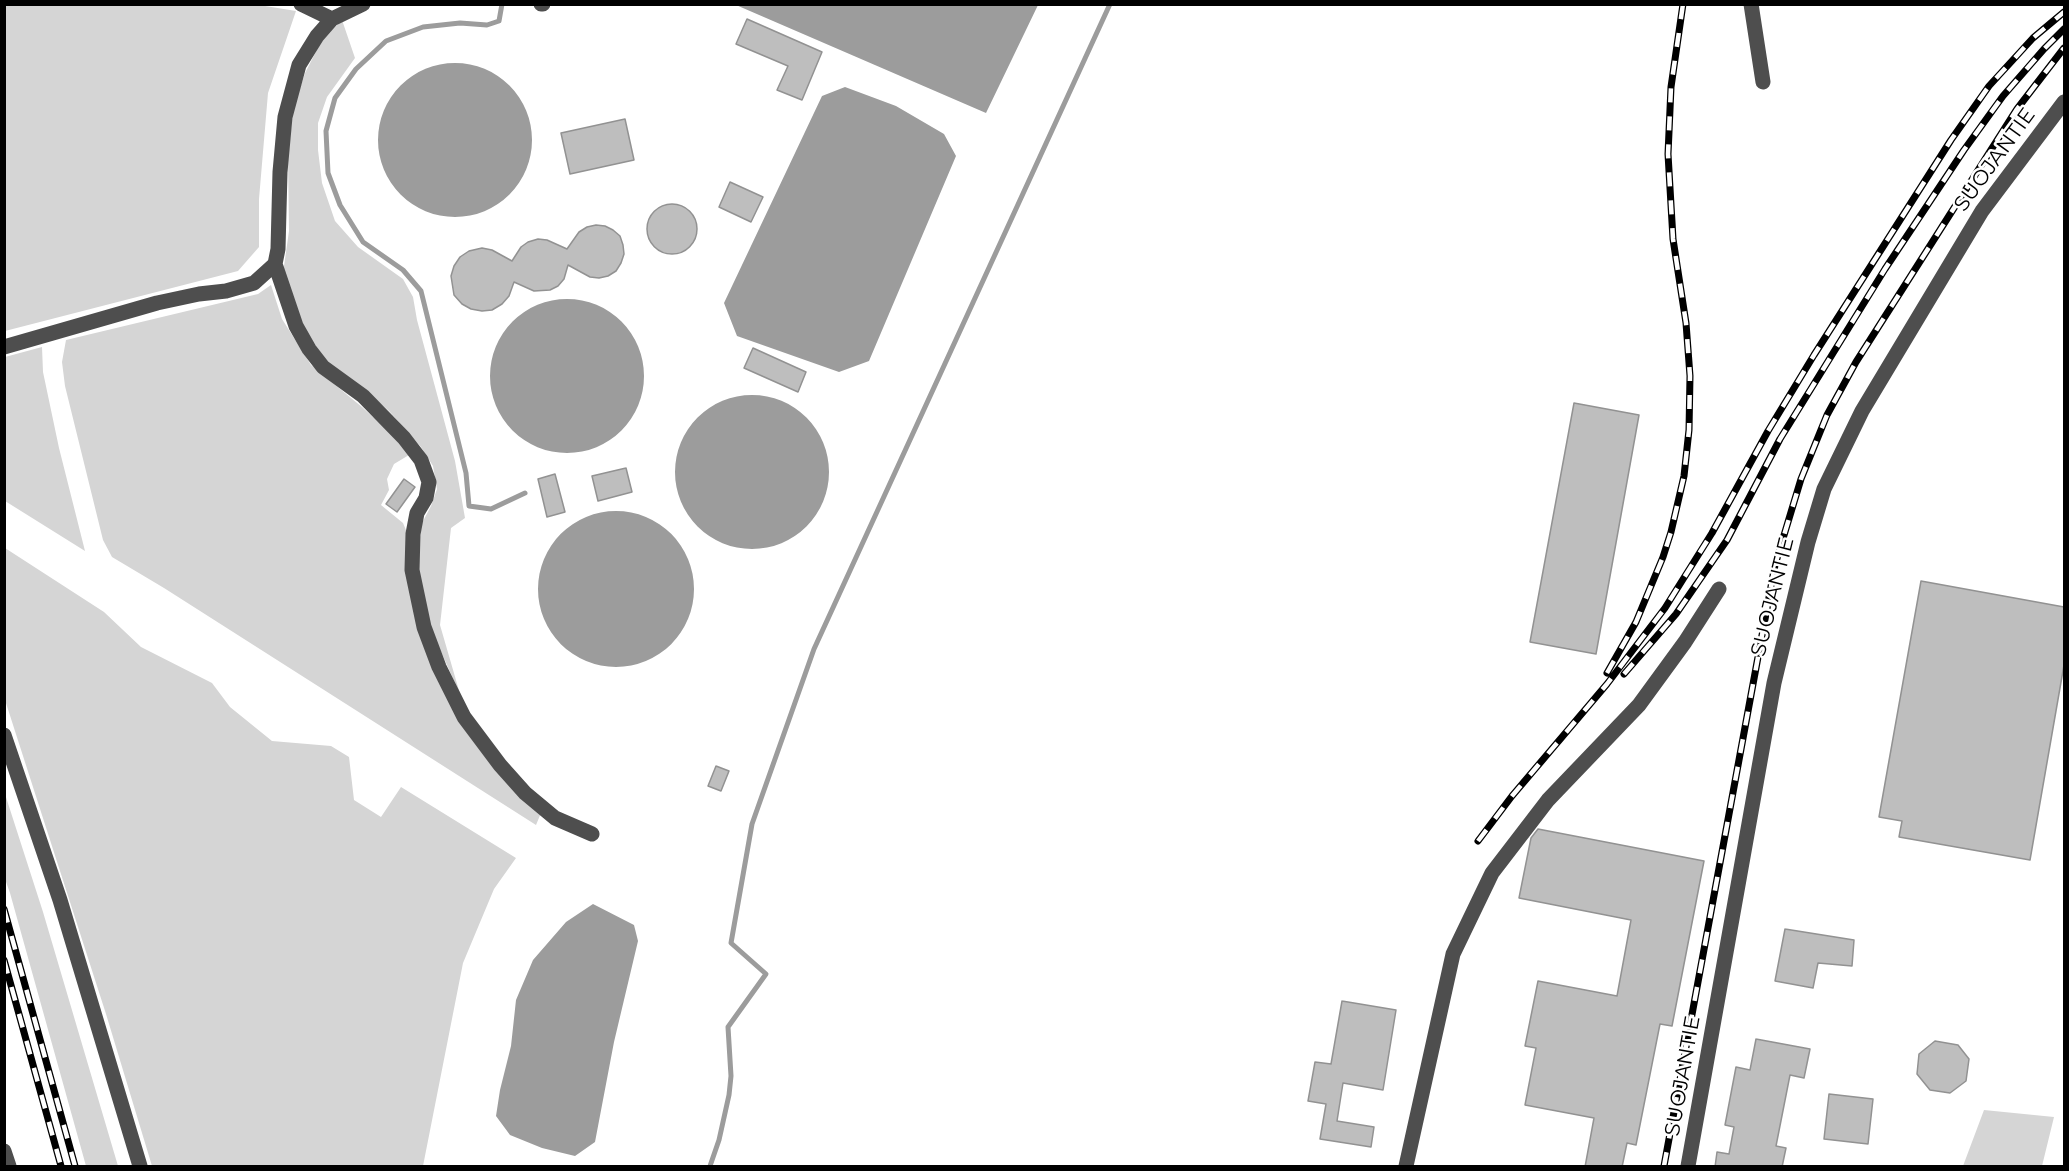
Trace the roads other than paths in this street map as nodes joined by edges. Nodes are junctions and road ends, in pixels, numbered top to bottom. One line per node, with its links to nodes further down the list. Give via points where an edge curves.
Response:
1 (301, 4): 4 (lane)
2 (363, 4): 4 (lane)
3 (1751, 4): 5 (lane)
4 (331, 12): 7 (lane, via 299,65 285,117)
5 (1763, 82)
6 (2064, 102): 16 (lane, SUOJANTIE, via 1976,220 1862,411 1824,489 1774,683)
7 (274, 264): 8 (lane, via 254,283 157,303); 11 (lane, via 296,326 309,349 323,367 363,396 421,460 429,482 417,513 412,570 424,627 464,717 525,793 555,818)
8 (4, 347)
9 (1719, 589): 15 (lane, via 1639,705 1548,800 1492,873 1453,954)
10 (4, 735): 14 (lane, via 60,900)
11 (592, 834)
12 (4, 1151): 13 (lane)
13 (9, 1167)
14 (140, 1167)
15 (1406, 1167)
16 (1688, 1167)

